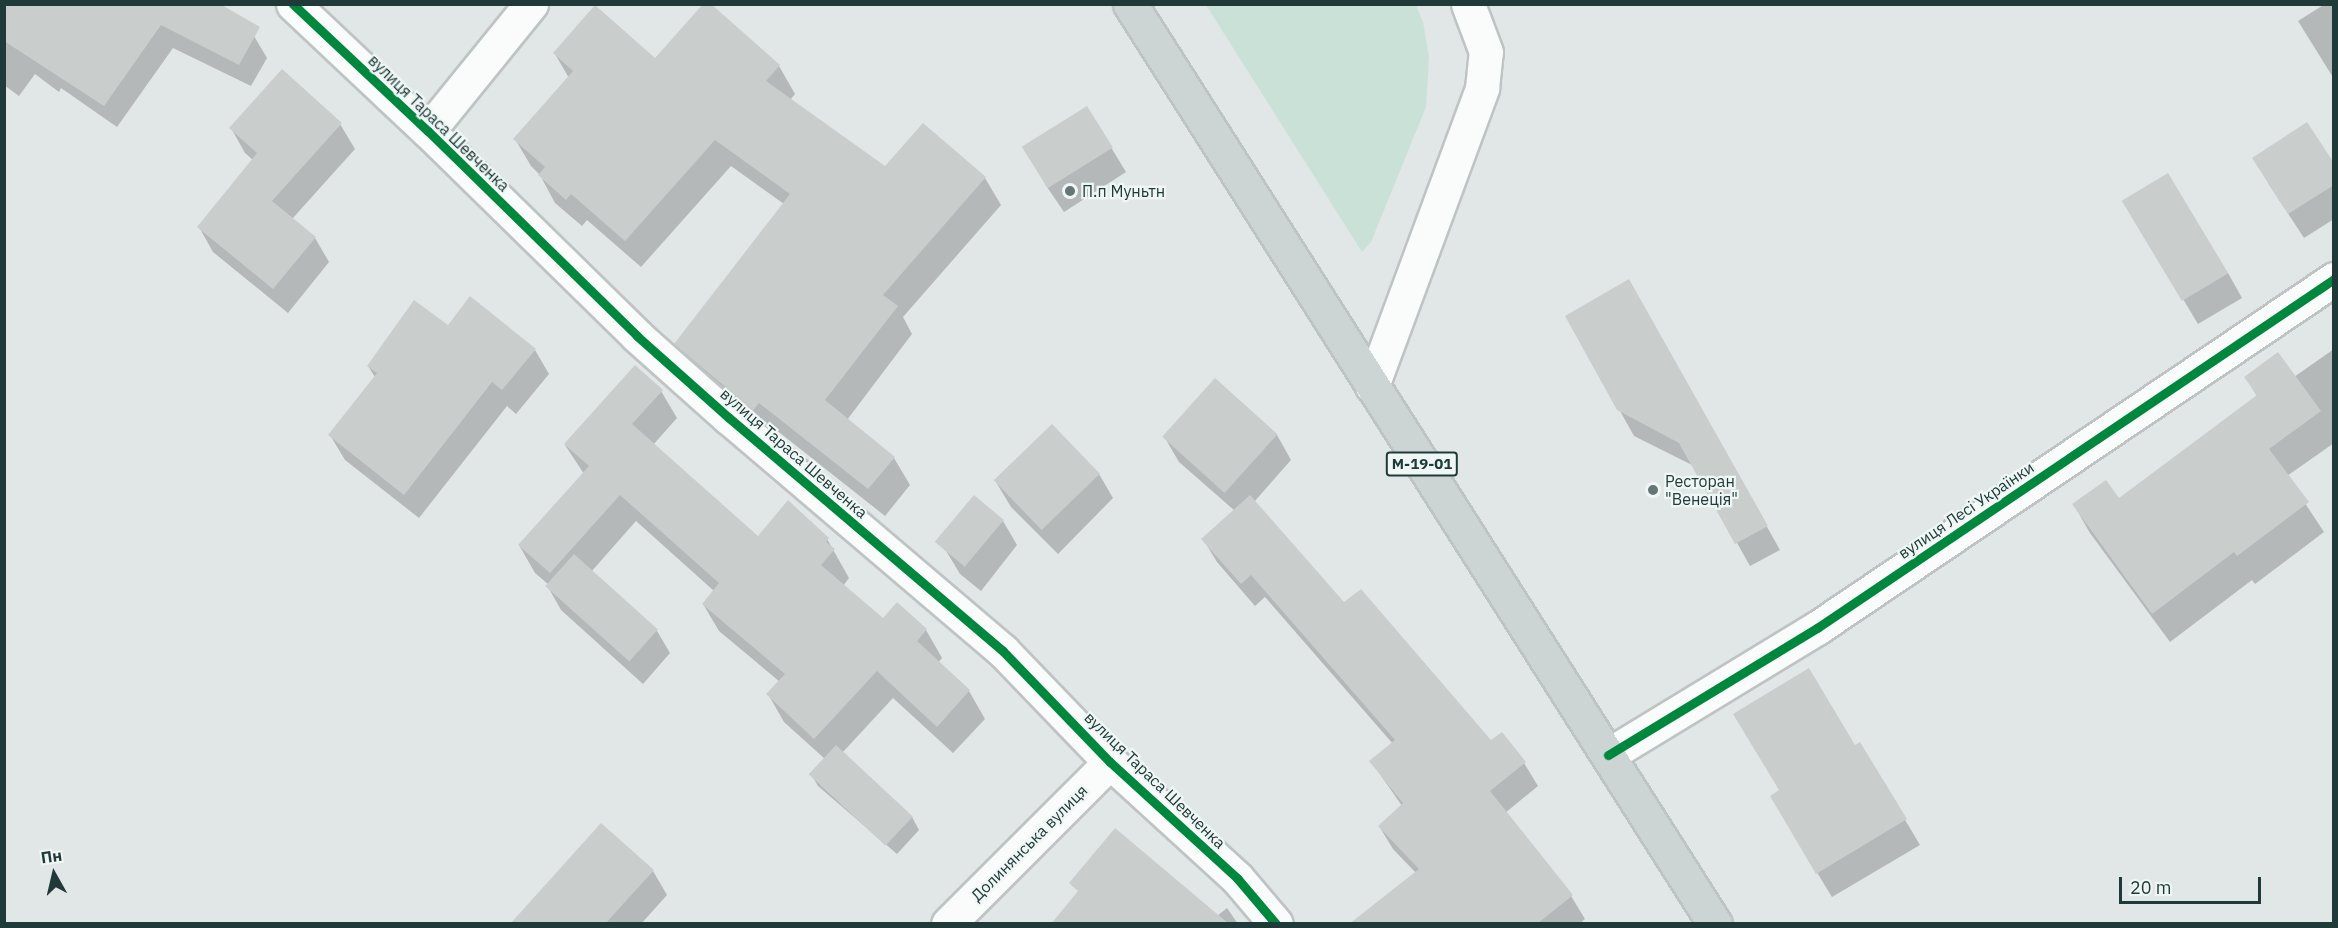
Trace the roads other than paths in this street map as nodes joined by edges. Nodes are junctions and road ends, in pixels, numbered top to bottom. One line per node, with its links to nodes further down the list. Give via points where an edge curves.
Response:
1 (293, 4): 5 (street, вулиця Тараса Шевченка)
2 (531, 4): 5 (street)
3 (1130, 4): 7 (main road, М-19-01)
4 (1468, 4): 7 (street, via 1486,51 1482,88)
5 (428, 131): 9 (street, вулиця Тараса Шевченка, via 637,336 1003,651)
6 (2334, 279): 8 (street, вулиця Лесі Українки, via 1817,628)
7 (1372, 386): 8 (main road, М-19-01)
8 (1608, 755): 12 (main road, М-19-01)
9 (1110, 762): 10 (street, Долинянська вулиця); 11 (street, вулиця Тараса Шевченка, via 1237,878)
10 (948, 924)
11 (1276, 924)
12 (1715, 924)

